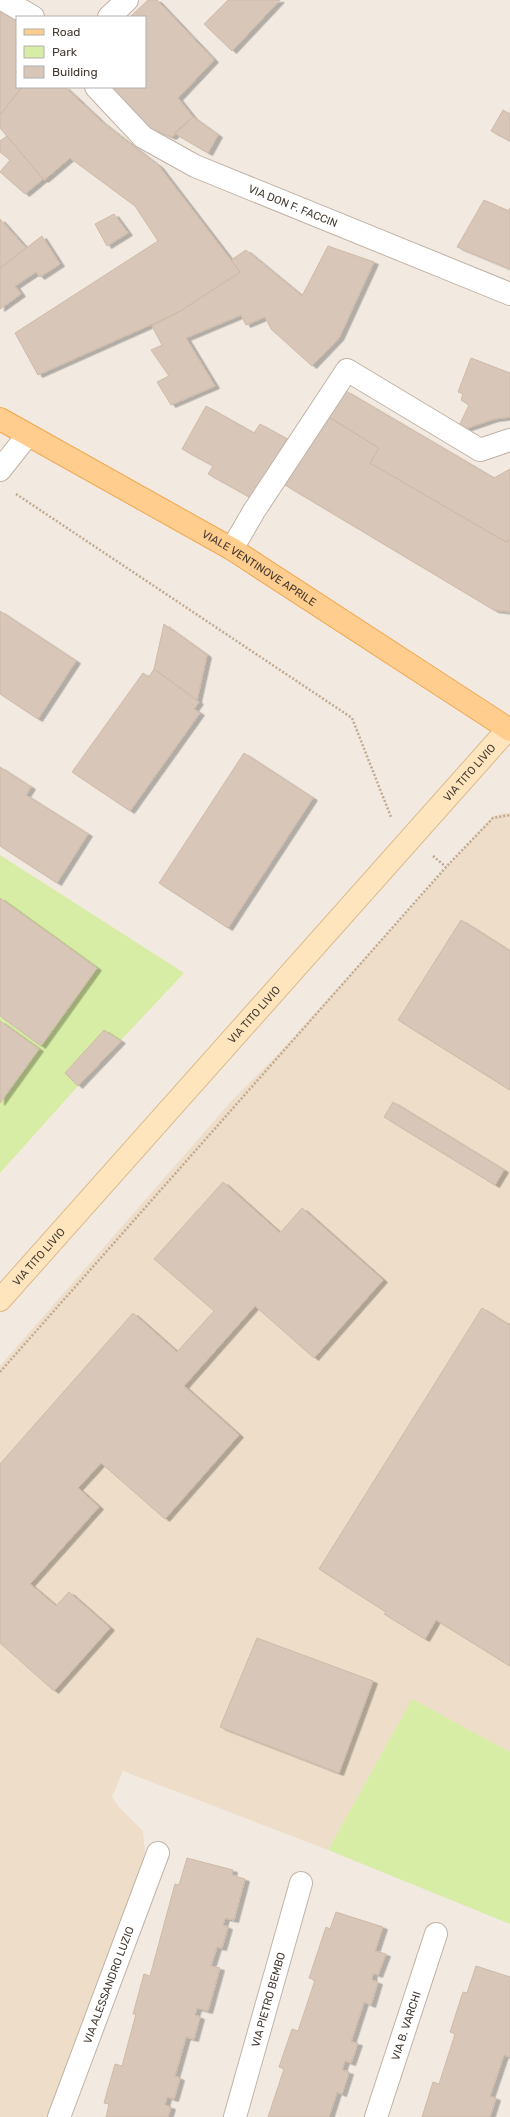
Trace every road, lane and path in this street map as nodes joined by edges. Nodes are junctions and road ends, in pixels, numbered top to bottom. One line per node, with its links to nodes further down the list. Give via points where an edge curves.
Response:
1 (4, 0): 3 (street)
2 (126, 0): 4 (street)
3 (31, 16)
4 (110, 16)
5 (97, 88): 6 (street, VIA DON F. FACCIN, via 142,137 195,166)
6 (510, 294)
7 (0, 419): 8 (main road, VIALE VENTINOVE APRILE)
8 (27, 436): 10 (street); 12 (main road, VIALE VENTINOVE APRILE)
9 (510, 440): 12 (street, via 480,450 346,370)
10 (0, 470)
11 (13, 493): 14 (path, via 352,718)
12 (232, 549): 13 (main road, VIALE VENTINOVE APRILE)
13 (509, 730): 16 (street, VIA TITO LIVIO)
14 (389, 815)
15 (510, 815): 17 (path, via 493,818 446,867)
16 (0, 1300)
17 (0, 1372)
18 (158, 1853): 21 (street, VIA ALESSANDRO LUZIO)
19 (301, 1883): 22 (street, VIA PIETRO BEMBO)
20 (436, 1934): 23 (street, VIA B. VARCHI)
21 (59, 2117)
22 (235, 2117)
23 (376, 2117)

